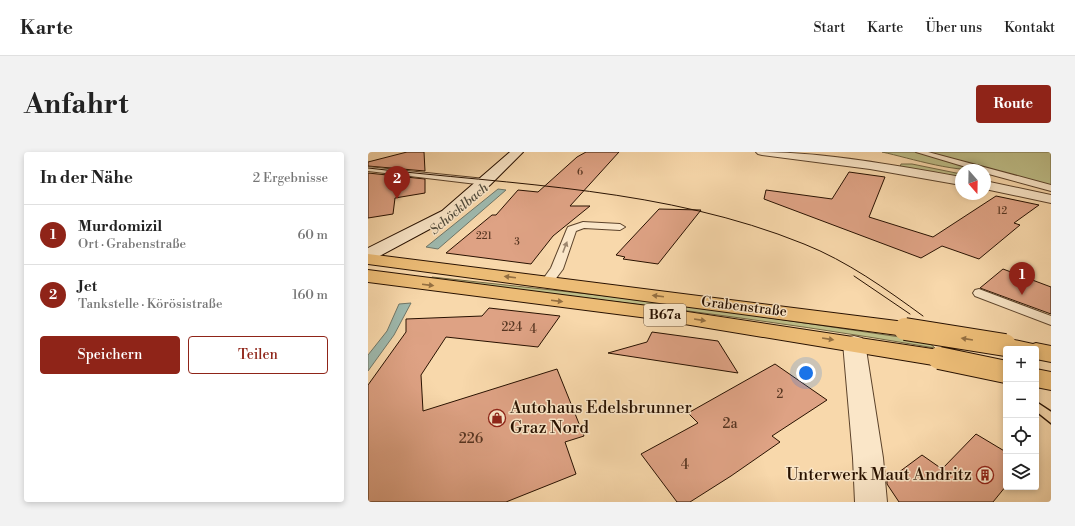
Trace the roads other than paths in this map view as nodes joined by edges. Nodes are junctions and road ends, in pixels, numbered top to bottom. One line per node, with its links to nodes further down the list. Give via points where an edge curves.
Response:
1 (516, 152): 8 (street)
2 (762, 152): 7 (street, via 876,166)
3 (920, 152): 4 (lane)
4 (963, 164)
5 (368, 169): 8 (lane)
6 (991, 172): 10 (lane)
7 (955, 180)
8 (485, 182): 13 (street, via 447,214)
9 (991, 186): 11 (street)
10 (1051, 188)
11 (1051, 199)
12 (620, 227): 16 (lane, one-way to 12, via 557,268 572,229 582,225)
13 (368, 255)
14 (368, 259): 16 (main road, Grabenstraße / B67a, one-way to 14)
15 (368, 276): 19 (main road, Grabenstraße / B67a, one-way to 19, via 648,312)
16 (548, 282): 20 (main road, Grabenstraße / B67a, one-way to 16, bridge, via 905,329)
17 (979, 293): 18 (lane)
18 (1051, 321)
19 (854, 343): 23 (main road, Grabenstraße / B67a, bridge); 26 (street)
20 (1009, 346)
21 (1039, 352): 22 (main road)
22 (1051, 354)
23 (1003, 371)
24 (1039, 379): 25 (main road)
25 (1051, 381)
26 (871, 502)

